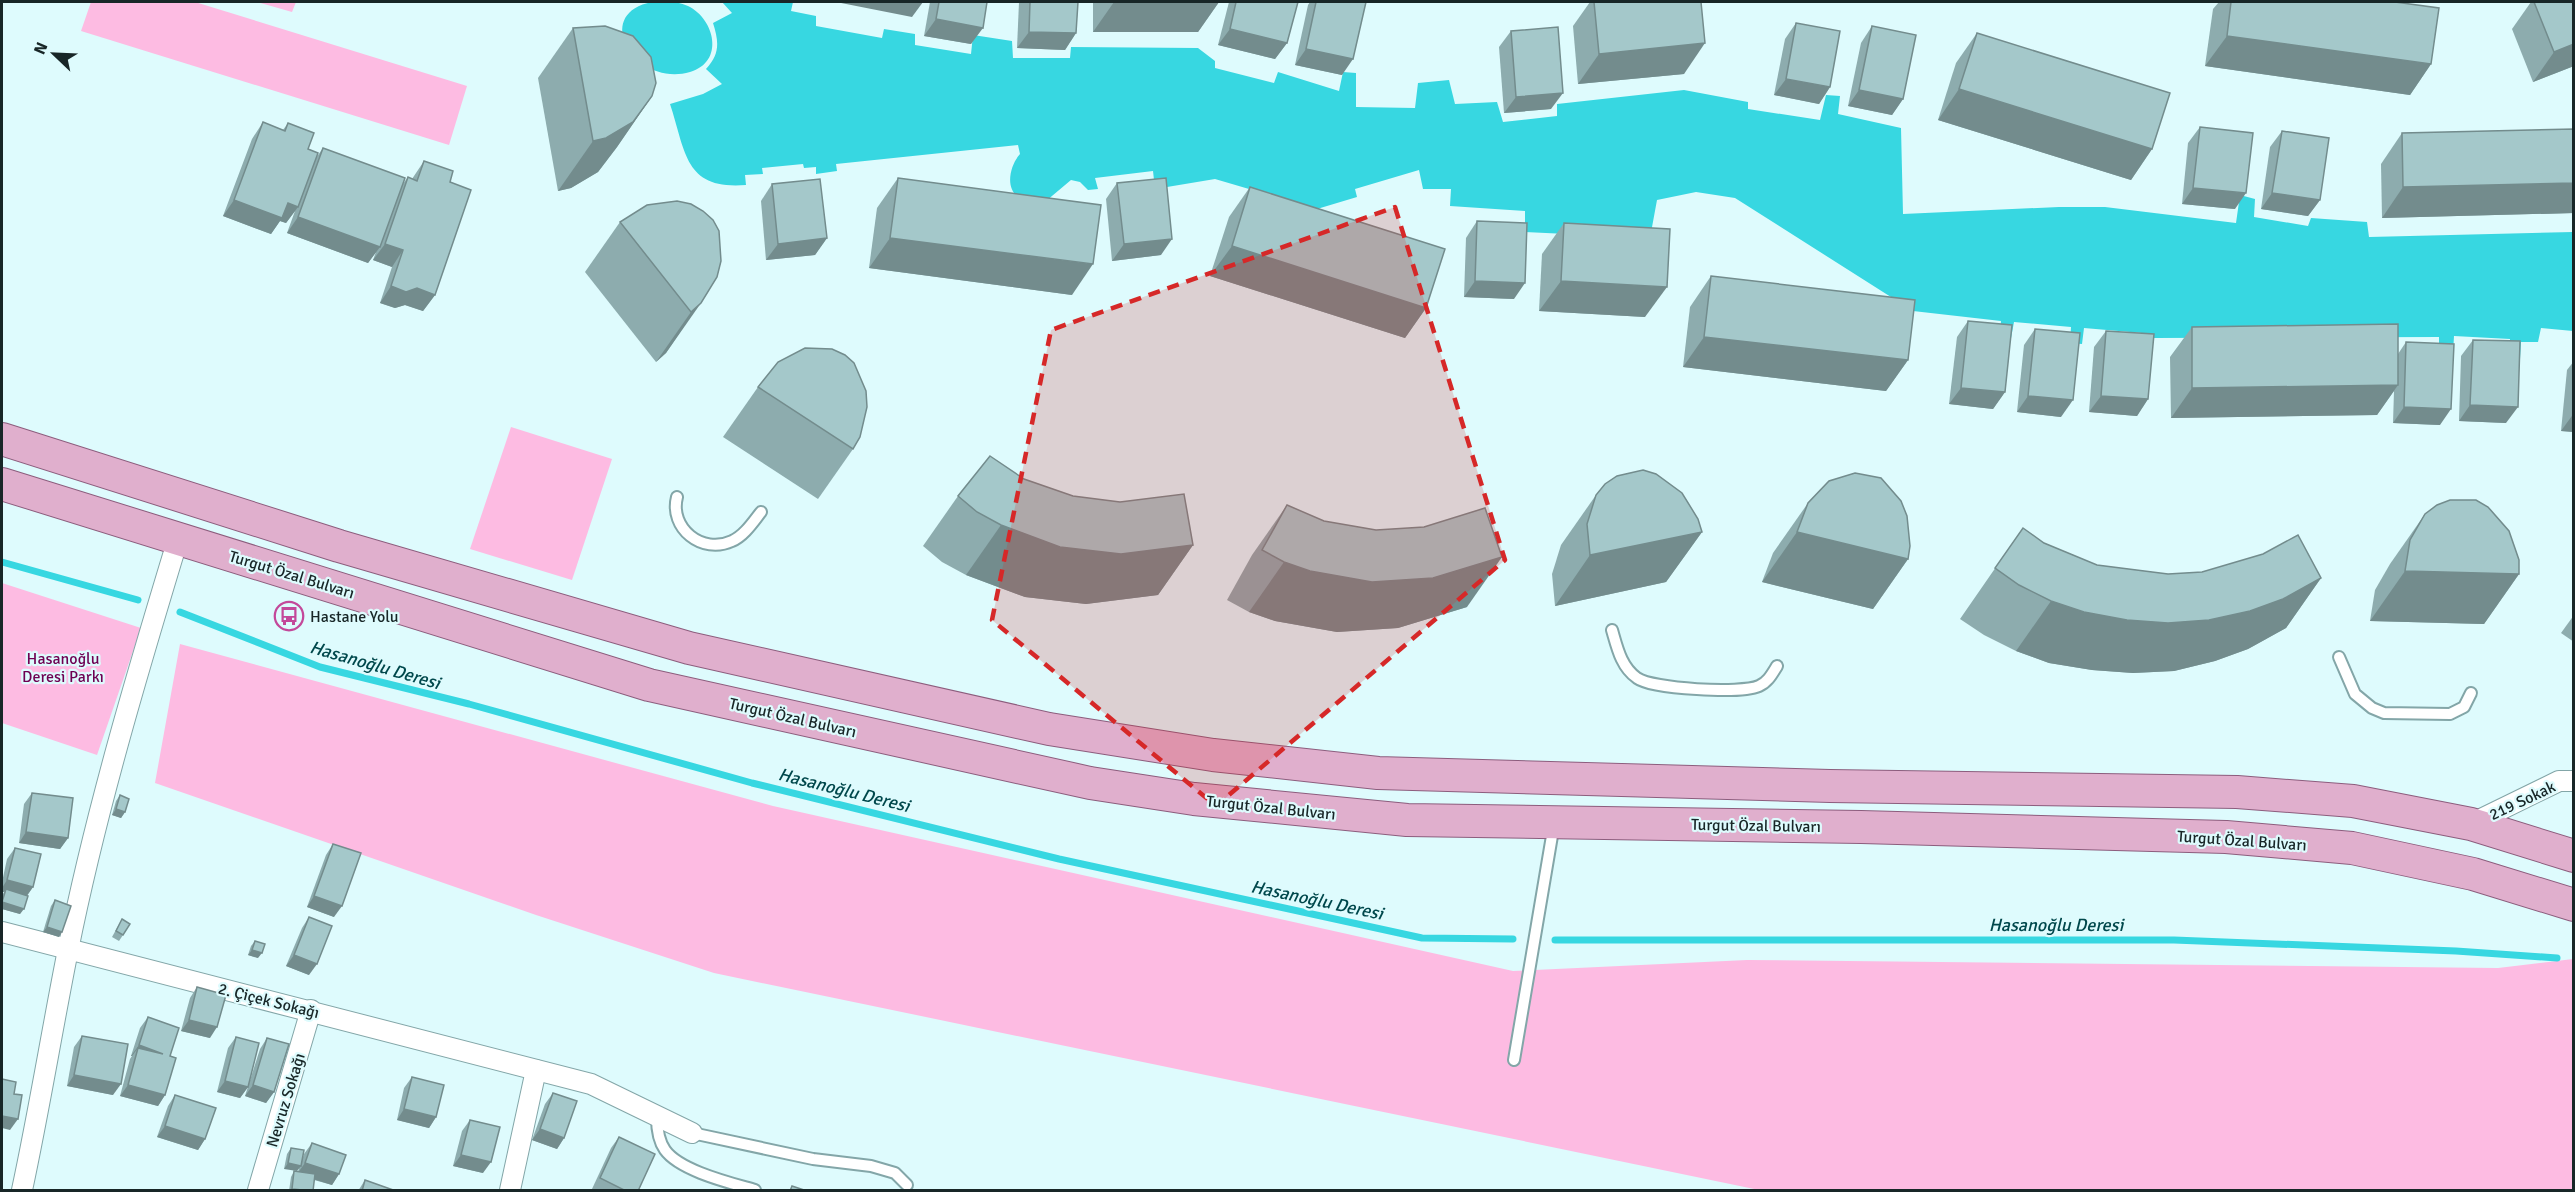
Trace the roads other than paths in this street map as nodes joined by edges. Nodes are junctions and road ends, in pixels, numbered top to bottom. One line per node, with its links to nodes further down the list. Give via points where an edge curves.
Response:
1 (2, 439): 12 (main road, via 339,546 689,648 1048,729 1213,755 1378,772 1830,786 2237,792 2353,801)
2 (2, 484): 5 (main road, Turgut Özal Bulvarı)
3 (677, 497): 4 (lane, via 675,516 681,528 691,537 710,544 735,540)
4 (761, 512)
5 (178, 539): 11 (main road, Turgut Özal Bulvarı, via 650,685 1090,783 1194,799 1407,820); 16 (street, via 108,782)
6 (1612, 630): 8 (lane, via 1627,669 1655,686 1745,690 1766,681)
7 (2339, 657): 9 (lane, via 2355,694 2384,713 2450,714 2464,707)
8 (1777, 666)
9 (2471, 693)
10 (2574, 781): 12 (street, 219 Sokak, via 2559,781)
11 (1554, 823): 14 (main road, Turgut Özal Bulvarı, via 1861,827 2248,839 2352,848 2474,874); 18 (lane)
12 (2471, 824): 13 (main road)
13 (2574, 856)
14 (2574, 905)
15 (2, 932): 16 (street, 2. Çiçek Sokağı)
16 (68, 949): 17 (street, 2. Çiçek Sokağı); 23 (street)
17 (311, 1010): 19 (street, 2. Çiçek Sokağı); 24 (street, Nevruz Sokağı)
18 (1514, 1060)
19 (536, 1070): 20 (street, 2. Çiçek Sokağı, via 591,1084); 25 (street)
20 (657, 1118): 21 (street, 2. Çiçek Sokağı); 26 (lane, via 657,1132 669,1155 698,1171)
21 (692, 1133): 22 (lane, via 813,1159 871,1166 895,1173)
22 (907, 1185)
23 (22, 1191)
24 (258, 1191)
25 (510, 1191)
26 (755, 1191)

